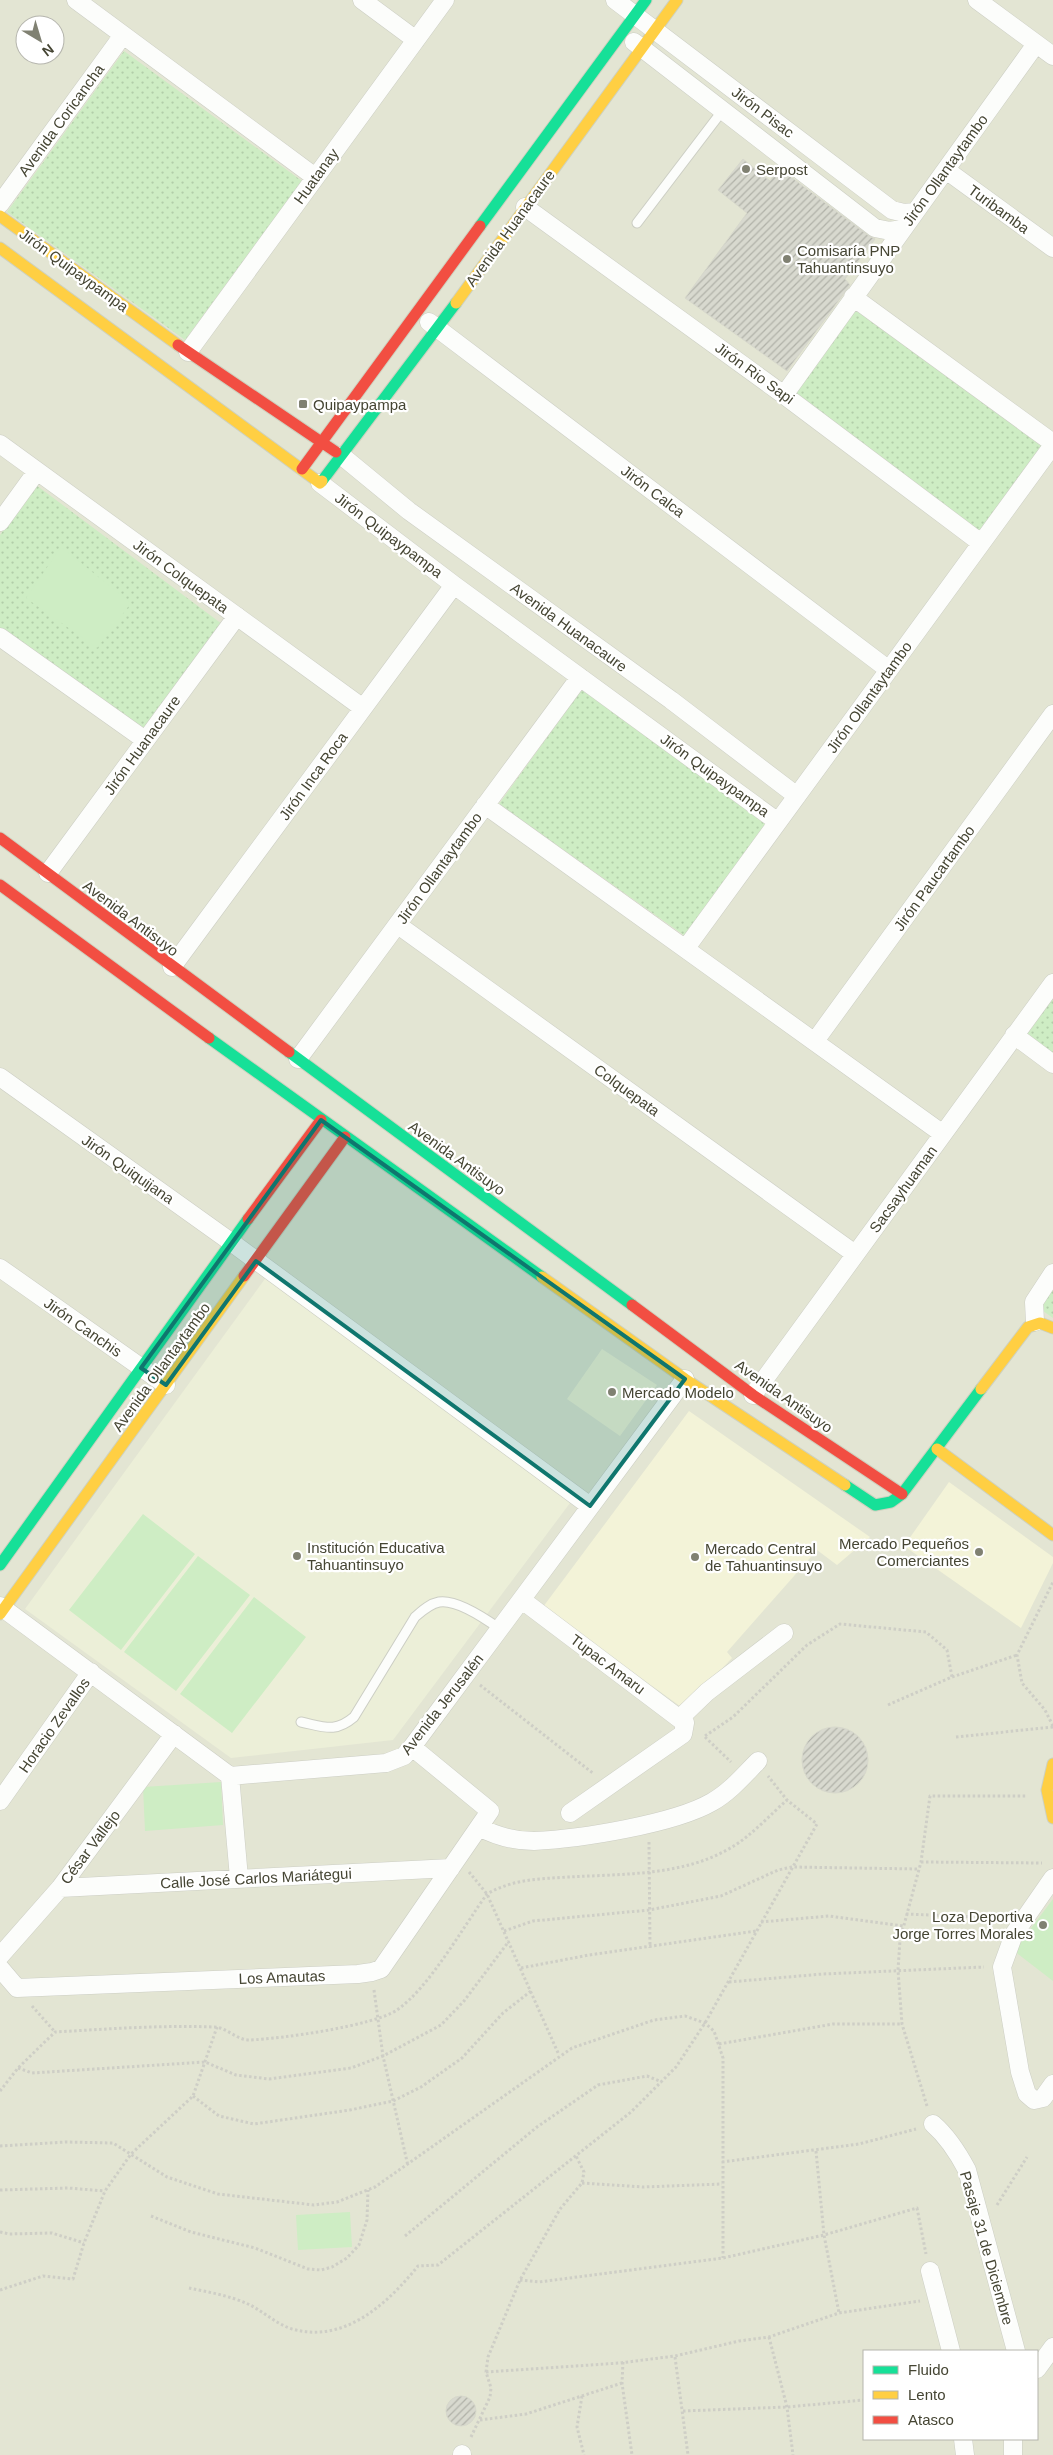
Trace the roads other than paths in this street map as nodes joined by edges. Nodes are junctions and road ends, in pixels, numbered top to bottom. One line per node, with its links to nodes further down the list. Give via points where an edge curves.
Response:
1 (76, 0): 11 (street)
2 (362, 0): 12 (street)
3 (445, 0): 12 (street, Huatanay)
4 (615, 0): 8 (street, Jirón Pisac)
5 (646, 0): 8 (street, Avenida Huanacaure)
6 (677, 0): 9 (street, Avenida Huanacaure)
7 (977, 0): 13 (street)
8 (635, 14): 9 (street, Jirón Pisac); 10 (street, Avenida Huanacaure)
9 (655, 30): 14 (street, Avenida Huanacaure); 21 (street, Jirón Pisac, via 892,210)
10 (622, 33): 14 (street, Jirón Pisac); 28 (street, Avenida Huanacaure)
11 (123, 35): 18 (street); 19 (street, Avenida Coricancha)
12 (416, 40): 18 (street, Huatanay)
13 (1036, 44): 15 (street); 17 (street, Jirón Ollantaytambo)
14 (642, 48): 16 (street, Jirón Pisac); 20 (street, Avenida Huanacaure)
15 (1053, 56)
16 (723, 110): 23 (lane); 24 (street, Jirón Pisac, via 875,228)
17 (946, 170): 21 (street, Jirón Ollantaytambo); 25 (street, Turibamba)
18 (315, 177): 30 (street, Huatanay)
19 (0, 204)
20 (526, 207): 29 (street, Avenida Huanacaure); 31 (street, Jirón Rio Sapi)
21 (915, 212): 24 (street, Jirón Ollantaytambo)
22 (0, 216): 30 (street, Jirón Quipaypampa)
23 (637, 223)
24 (902, 229): 27 (street, Jirón Ollantaytambo)
25 (1053, 248)
26 (1, 250): 36 (street, Jirón Quipaypampa)
27 (853, 297): 31 (street, Jirón Ollantaytambo); 34 (street)
28 (417, 313): 29 (street, Jirón Calca); 32 (street, Avenida Huanacaure)
29 (438, 328): 35 (street, Avenida Huanacaure); 44 (street, Jirón Calca)
30 (188, 352): 32 (street, Jirón Quipaypampa)
31 (784, 395): 40 (street, Jirón Rio Sapi)
32 (322, 443): 35 (street, Avenida Huanacaure); 36 (street, Avenida Huanacaure)
33 (0, 444): 37 (street, Jirón Colquepata)
34 (1053, 444): 40 (street, Jirón Ollantaytambo)
35 (342, 456): 38 (street, Avenida Huanacaure); 49 (street, Avenida Huanacaure, via 409,510 671,700)
36 (302, 469): 38 (street, Jirón Quipaypampa)
37 (37, 471): 39 (street); 42 (street, Jirón Colquepata)
38 (320, 483): 41 (street, Jirón Quipaypampa)
39 (0, 522)
40 (981, 543): 44 (street, Jirón Ollantaytambo)
41 (454, 585): 45 (street, Jirón Quipaypampa); 46 (street, Jirón Inca Roca)
42 (237, 616): 46 (street, Jirón Colquepata); 48 (street, Jirón Huanacaure)
43 (0, 636): 48 (street)
44 (889, 670): 49 (street, Jirón Ollantaytambo)
45 (580, 677): 50 (street, Jirón Ollantaytambo); 51 (street, Jirón Quipaypampa)
46 (363, 708): 57 (street, Jirón Inca Roca)
47 (1053, 714): 60 (street, Jirón Paucartambo)
48 (145, 740): 53 (street, Jirón Huanacaure)
49 (797, 796): 51 (street, Jirón Ollantaytambo)
50 (485, 805): 55 (street, Jirón Ollantaytambo); 56 (street)
51 (778, 822): 56 (street, Jirón Ollantaytambo)
52 (0, 838): 53 (street, Avenida Antisuyo)
53 (48, 873): 57 (street, Avenida Antisuyo)
54 (0, 885): 64 (street)
55 (398, 925): 61 (street, Jirón Ollantaytambo); 68 (street, Colquepata)
56 (686, 948): 60 (street)
57 (172, 967): 61 (street, Avenida Antisuyo)
58 (1053, 983): 59 (street, Sacsayhuaman)
59 (1014, 1036): 62 (street); 65 (street, Sacsayhuaman)
60 (815, 1041): 65 (street)
61 (298, 1059): 77 (street, Avenida Antisuyo)
62 (1053, 1064)
63 (0, 1077): 67 (street, Jirón Quiquijana)
64 (321, 1120): 66 (street); 67 (street, Avenida Ollantaytambo)
65 (943, 1134): 68 (street, Sacsayhuaman)
66 (345, 1137): 69 (street, Avenida Ollantaytambo); 75 (street)
67 (231, 1242): 69 (street, Jirón Quiquijana); 74 (street, Avenida Ollantaytambo)
68 (855, 1254): 77 (street, Sacsayhuaman)
69 (256, 1261): 76 (street, Avenida Ollantaytambo); 80 (street, Jirón Quiquijana)
70 (1053, 1274): 72 (street, via 1034,1302)
71 (3, 1277): 74 (street, Jirón Canchis)
72 (1035, 1322): 73 (street); 78 (street, via 1022,1334)
73 (1053, 1328)
74 (142, 1368): 76 (street, Jirón Canchis); 82 (street, Avenida Ollantaytambo)
75 (685, 1379): 79 (street, via 870,1503 883,1505); 80 (street, Avenida Jerusalén)
76 (166, 1385): 84 (street, Avenida Ollantaytambo)
77 (753, 1395): 79 (street, Avenida Antisuyo)
78 (937, 1449): 79 (street); 81 (street)
79 (902, 1494)
80 (590, 1506): 83 (street, Avenida Jerusalén)
81 (1053, 1535)
82 (0, 1565)
83 (522, 1600): 85 (street, Avenida Jerusalén); 89 (street, Tupac Amaru)
84 (1, 1610): 87 (street)
85 (500, 1629): 88 (lane, via 452,1603 440,1602 429,1606 415,1617 354,1717 344,1726 333,1729); 91 (street, Avenida Jerusalén)
86 (784, 1633): 89 (street, via 707,1692)
87 (91, 1672): 90 (street); 95 (street, Horacio Zevallos)
88 (302, 1722)
89 (683, 1727): 96 (street)
90 (174, 1734): 94 (street); 102 (street, César Vallejo)
91 (412, 1747): 94 (street, Avenida Jerusalén, via 404,1756 386,1763); 98 (street, via 490,1811)
92 (758, 1761): 98 (street, via 711,1802 648,1824 533,1841 506,1838)
93 (1053, 1764): 97 (street, via 1047,1790)
94 (230, 1776): 101 (street)
95 (0, 1801)
96 (570, 1813)
97 (1053, 1818)
98 (479, 1827): 99 (street)
99 (451, 1868): 101 (street, Calle José Carlos Mariátegui); 104 (street, Los Amautas, via 387,1962 372,1972 17,1988)
100 (1050, 1872): 105 (street, via 1007,1948 1002,1967 1027,2094 1034,2100 1042,2098)
101 (239, 1878): 102 (street, Calle José Carlos Mariátegui)
102 (60, 1888): 103 (street, César Vallejo)
103 (0, 1956)
104 (0, 1968)
105 (1053, 2084)
106 (933, 2124): 110 (street, Pasaje 31 de Diciembre, via 959,2154 966,2170)
107 (930, 2271): 109 (street)
108 (1053, 2347): 111 (street)
109 (951, 2350)
110 (1016, 2350)
111 (1038, 2368)
112 (963, 2440): 114 (street)
113 (1013, 2440): 115 (street)
114 (965, 2455)
115 (1013, 2455)

